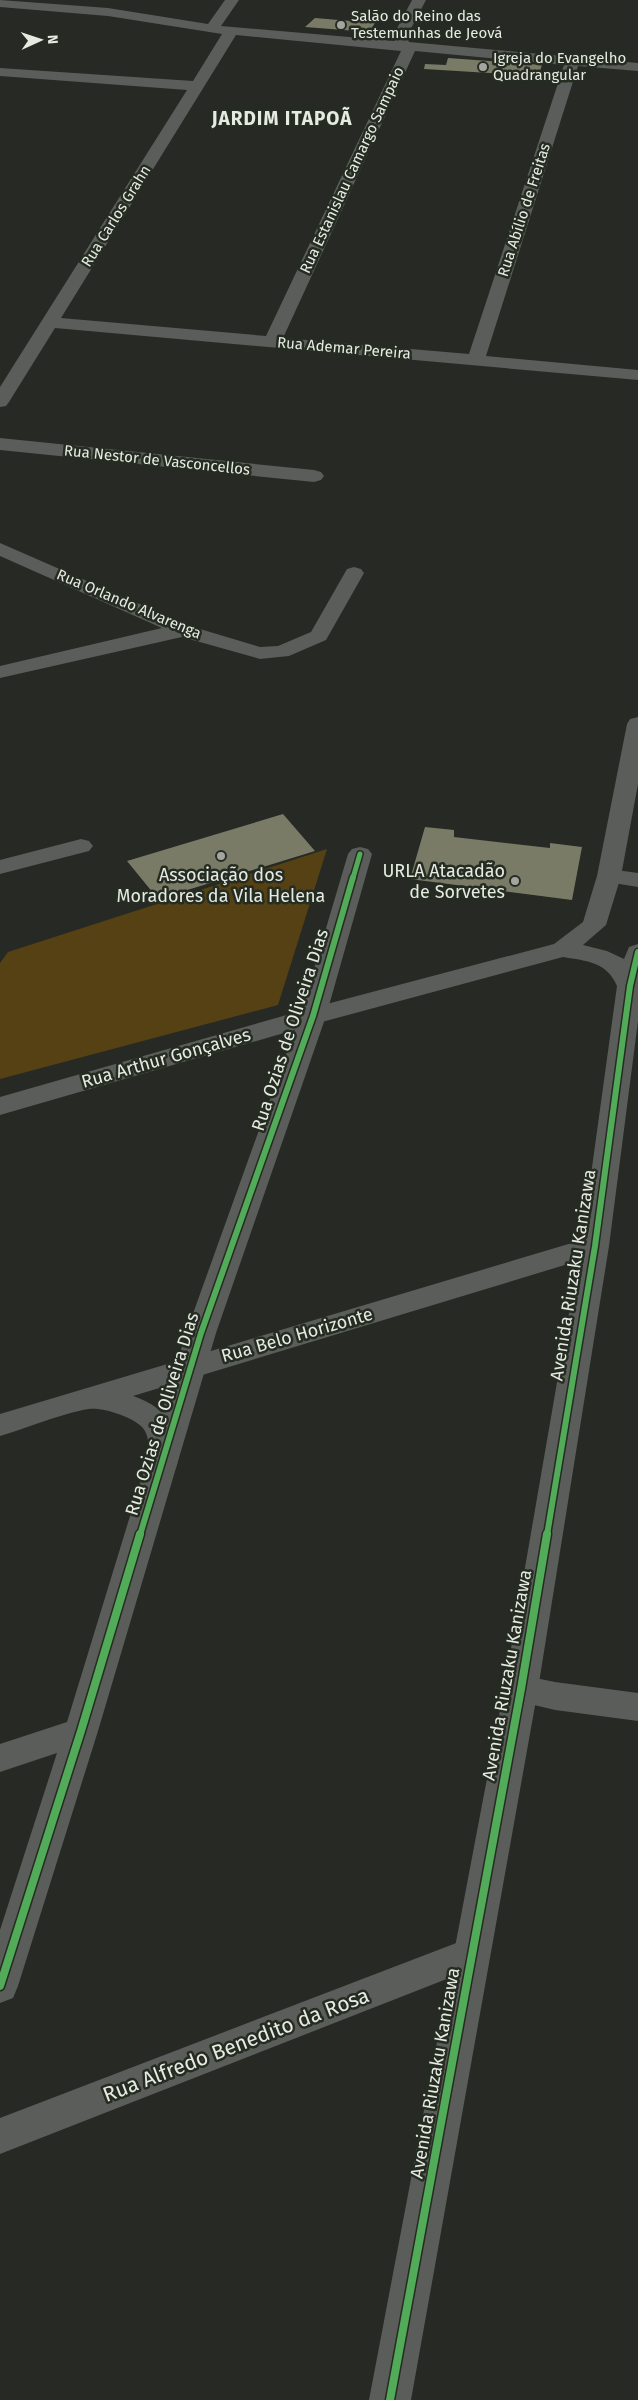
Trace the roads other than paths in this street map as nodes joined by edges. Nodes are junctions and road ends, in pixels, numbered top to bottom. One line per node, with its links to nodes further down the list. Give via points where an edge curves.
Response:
1 (118, 0): 5 (street)
2 (232, 0): 6 (street)
3 (419, 0): 8 (street, Rua Estanislau Camargo Sampaio, via 400,36)
4 (0, 3): 5 (street)
5 (108, 12): 6 (street)
6 (212, 28): 7 (street)
7 (232, 30): 8 (street); 12 (street, Rua Carlos Grahn)
8 (403, 45): 9 (street); 14 (street, Rua Estanislau Camargo Sampaio, via 408,51)
9 (572, 61): 10 (street); 15 (street, Rua Abílio de Freitas)
10 (638, 67)
11 (0, 72): 12 (street)
12 (197, 86): 13 (street, Rua Carlos Grahn)
13 (50, 322): 14 (street, Rua Ademar Pereira); 17 (street, Rua Carlos Grahn)
14 (272, 342): 15 (street, Rua Ademar Pereira)
15 (476, 360): 16 (street, Rua Ademar Pereira)
16 (638, 375)
17 (0, 402)
18 (0, 444): 19 (street, Rua Nestor de Vasconcellos)
19 (314, 476)
20 (0, 549): 22 (street, Rua Orlando Alvarenga)
21 (354, 573): 22 (street, Rua Orlando Alvarenga, via 320,636 282,652 260,653)
22 (183, 630): 23 (street)
23 (0, 672)
24 (638, 724): 28 (street, Rua Arthur Gonçalves)
25 (81, 846): 27 (street)
26 (360, 854): 33 (street, Rua Ozias de Oliveira Dias)
27 (0, 866)
28 (609, 876): 29 (street); 30 (street, Rua Arthur Gonçalves, via 594,925)
29 (638, 880)
30 (563, 949): 32 (street, Rua Arthur Gonçalves, via 598,956 622,968); 33 (street, Rua Arthur Gonçalves)
31 (638, 952): 32 (street, Avenida Riuzaku Kanizawa)
32 (630, 986): 35 (street, Avenida Riuzaku Kanizawa)
33 (313, 1016): 34 (street, Rua Arthur Gonçalves); 36 (street, Rua Ozias de Oliveira Dias)
34 (0, 1106)
35 (595, 1246): 36 (street, Rua Belo Horizonte); 40 (street, Avenida Riuzaku Kanizawa)
36 (191, 1367): 37 (street, Rua Belo Horizonte); 39 (street, Rua Ozias de Oliveira Dias)
37 (88, 1397): 38 (street, Rua Belo Horizonte); 39 (street, via 122,1403 144,1413 157,1425 163,1441)
38 (0, 1425)
39 (161, 1468): 42 (street, Rua Ozias de Oliveira Dias)
40 (521, 1689): 41 (street); 44 (street, Avenida Riuzaku Kanizawa)
41 (638, 1707)
42 (81, 1731): 43 (street); 45 (street, Rua Ozias de Oliveira Dias)
43 (0, 1758)
44 (472, 1953): 46 (street, Rua Alfredo Benedito da Rosa); 47 (street, Avenida Riuzaku Kanizawa)
45 (0, 1986)
46 (0, 2136)
47 (390, 2400)

